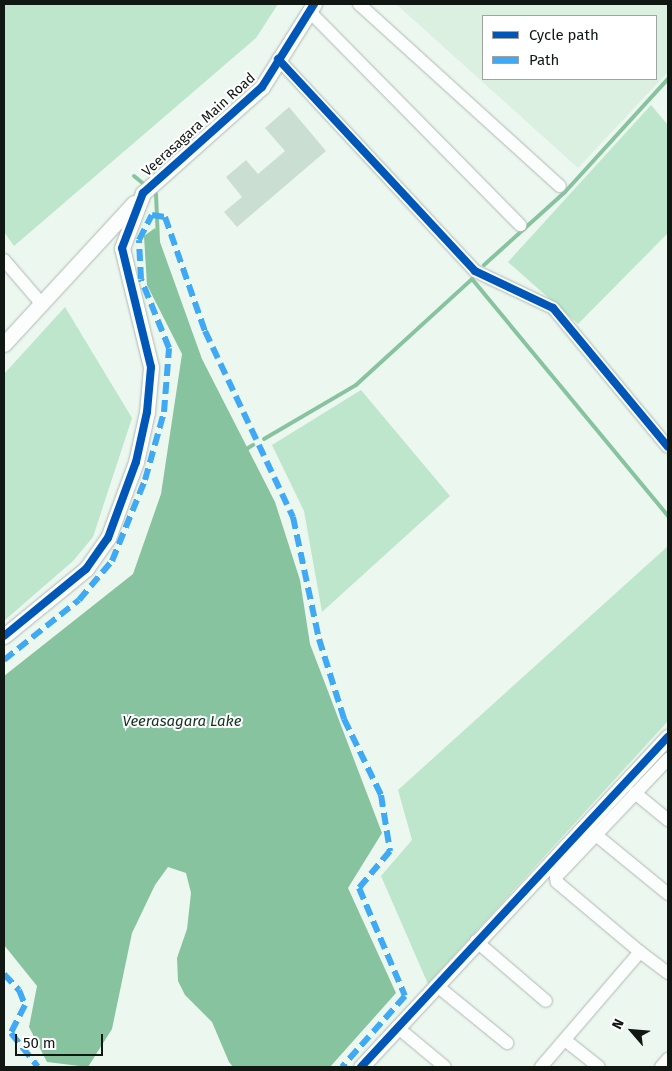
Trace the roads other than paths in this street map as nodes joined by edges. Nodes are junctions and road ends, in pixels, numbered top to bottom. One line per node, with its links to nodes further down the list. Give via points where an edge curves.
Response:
1 (359, 4): 4 (street)
2 (312, 7): 3 (street, Veerasagara Main Road); 6 (street)
3 (278, 59): 5 (street, Veerasagara Main Road, via 262,87); 10 (street, via 475,271 553,308)
4 (560, 186)
5 (143, 193): 8 (street); 11 (street, Veerasagara Main Road, via 122,248 151,366 147,412 136,462 108,538 86,569)
6 (520, 225)
7 (4, 260): 8 (street)
8 (41, 303): 9 (street)
9 (4, 344)
10 (668, 447)
11 (4, 636)
12 (668, 737): 18 (street)
13 (668, 759): 14 (street)
14 (635, 793): 15 (street); 16 (street)
15 (668, 820)
16 (596, 835): 17 (street); 19 (street, via 555,880)
17 (668, 894)
18 (476, 941): 21 (street); 22 (street)
19 (640, 952): 20 (street); 24 (street)
20 (668, 973)
21 (436, 985): 23 (street); 25 (street)
22 (546, 1000)
23 (397, 1027): 27 (street); 28 (street)
24 (565, 1040): 29 (street); 30 (street)
25 (508, 1043)
26 (668, 1059): 31 (street)
27 (361, 1067)
28 (446, 1067)
29 (541, 1067)
30 (599, 1067)
31 (661, 1067)

